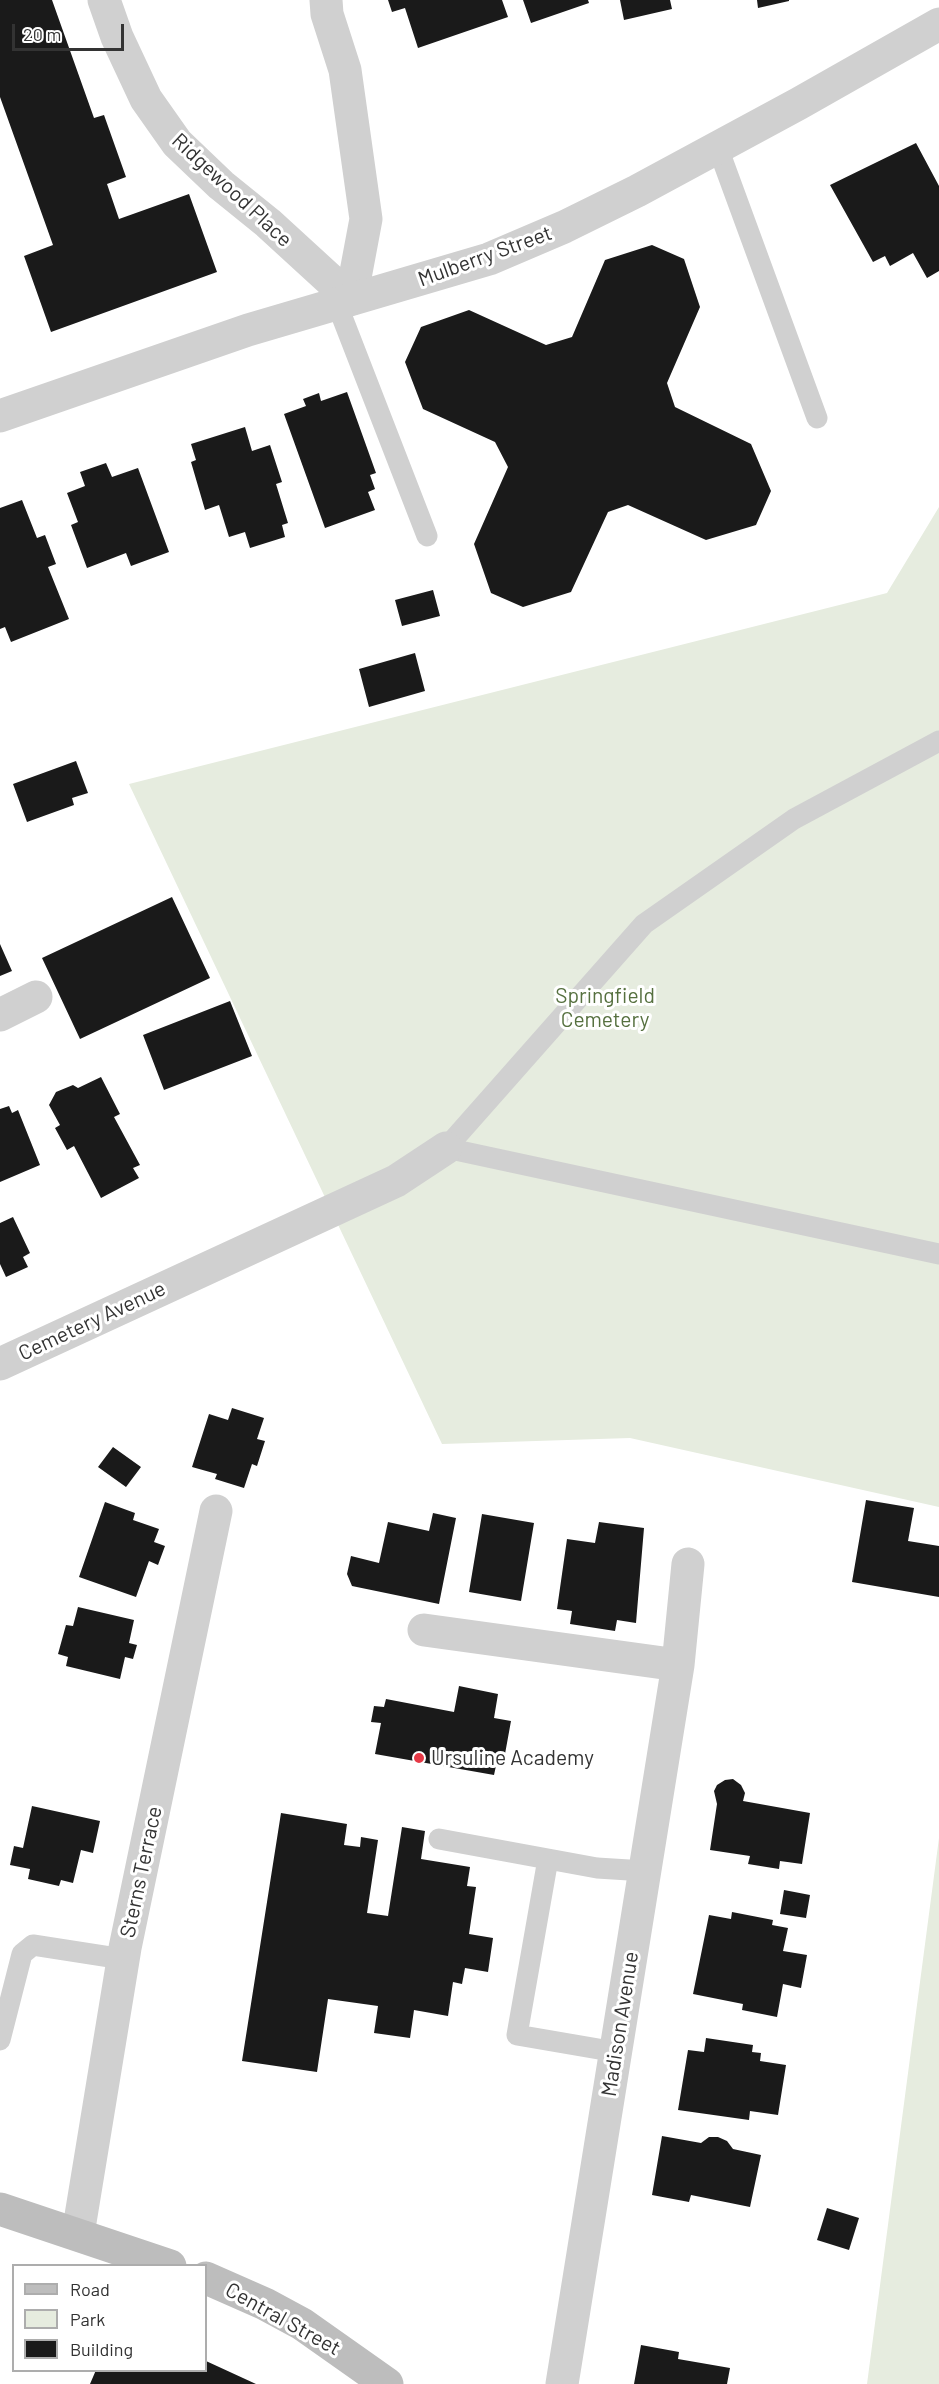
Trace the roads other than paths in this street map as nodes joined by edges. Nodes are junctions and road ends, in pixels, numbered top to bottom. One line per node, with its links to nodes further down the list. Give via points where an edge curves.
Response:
1 (104, 0): 5 (street, Ridgewood Place, via 146,99 177,142 268,223)
2 (326, 0): 5 (street, via 345,70 366,219)
3 (939, 24): 4 (street, Mulberry Street)
4 (718, 148): 5 (street, Mulberry Street, via 564,228 489,259); 7 (lane)
5 (344, 302): 6 (street, Mulberry Street, via 180,352); 8 (lane)
6 (0, 416)
7 (817, 418)
8 (427, 536)
9 (939, 741): 12 (lane, via 794,819 644,924)
10 (36, 997): 11 (street)
11 (0, 1015)
12 (446, 1148): 13 (lane); 14 (street, Cemetery Avenue, via 396,1182)
13 (939, 1254)
14 (0, 1364)
15 (216, 1511): 22 (street, Sterns Terrace)
16 (688, 1564): 18 (street, Madison Avenue)
17 (424, 1630): 18 (street)
18 (678, 1665): 21 (street, Madison Avenue)
19 (439, 1839): 20 (lane)
20 (548, 1859): 21 (lane); 24 (lane, via 517,2035)
21 (645, 1871): 24 (street, Madison Avenue)
22 (123, 1959): 23 (lane, via 33,1945 22,1954); 26 (street, Sterns Terrace)
23 (0, 2040)
24 (616, 2052): 30 (street, Madison Avenue)
25 (0, 2209): 26 (main road)
26 (78, 2235): 27 (main road)
27 (167, 2264)
28 (207, 2278): 29 (main road, Central Street, via 302,2324)
29 (387, 2384)
30 (562, 2384)

